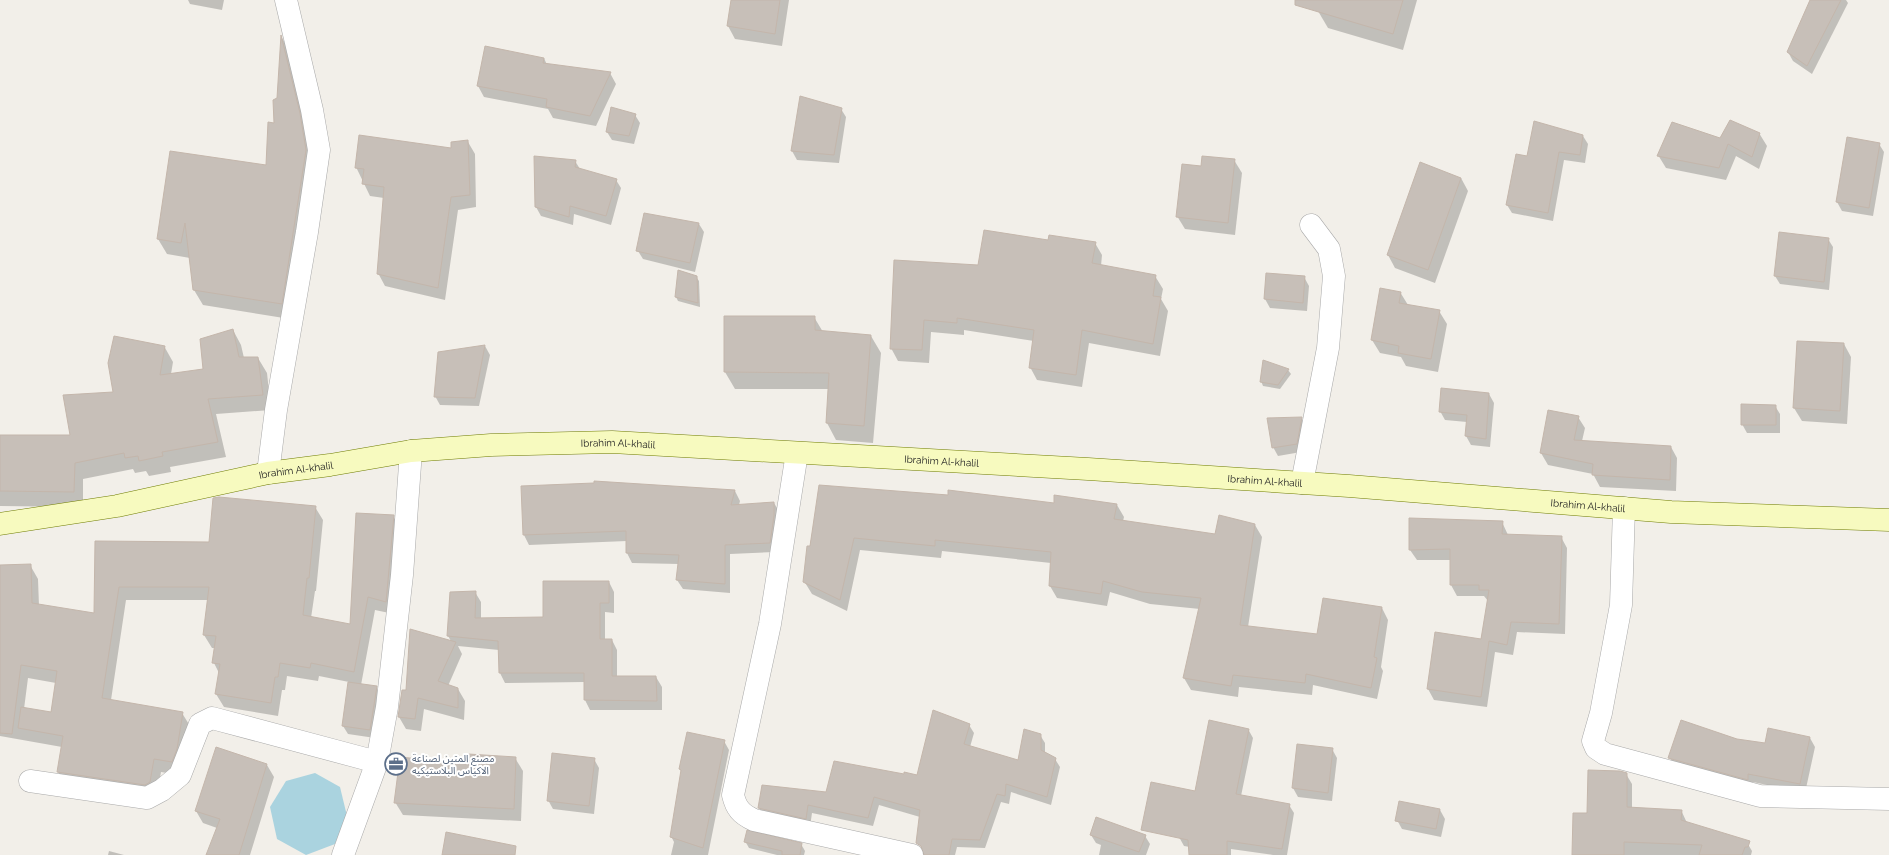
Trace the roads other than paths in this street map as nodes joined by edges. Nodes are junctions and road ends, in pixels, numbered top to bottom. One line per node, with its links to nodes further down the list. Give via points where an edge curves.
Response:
1 (286, 0): 5 (street, via 319,150)
2 (1311, 225): 6 (street, via 1330,249 1334,276 1328,348)
3 (412, 451): 4 (street, Ibrahim Al-khalil, via 491,445 612,442); 5 (street, Ibrahim Al-khalil); 10 (street, via 401,583)
4 (797, 453): 6 (street, Ibrahim Al-khalil); 14 (street, via 770,624 733,795 736,806 743,814 754,820)
5 (268, 473): 9 (street, Ibrahim Al-khalil, via 117,506)
6 (1302, 483): 7 (street, Ibrahim Al-khalil)
7 (1624, 508): 8 (street, Ibrahim Al-khalil); 12 (street, via 1621,605 1601,713 1593,741 1596,748 1605,754 1760,796)
8 (1889, 520)
9 (0, 524)
10 (377, 762): 11 (street, via 212,718 200,724 180,775 162,790 146,798); 13 (street)
11 (30, 781)
12 (1889, 799)
13 (343, 855)
14 (912, 855)

